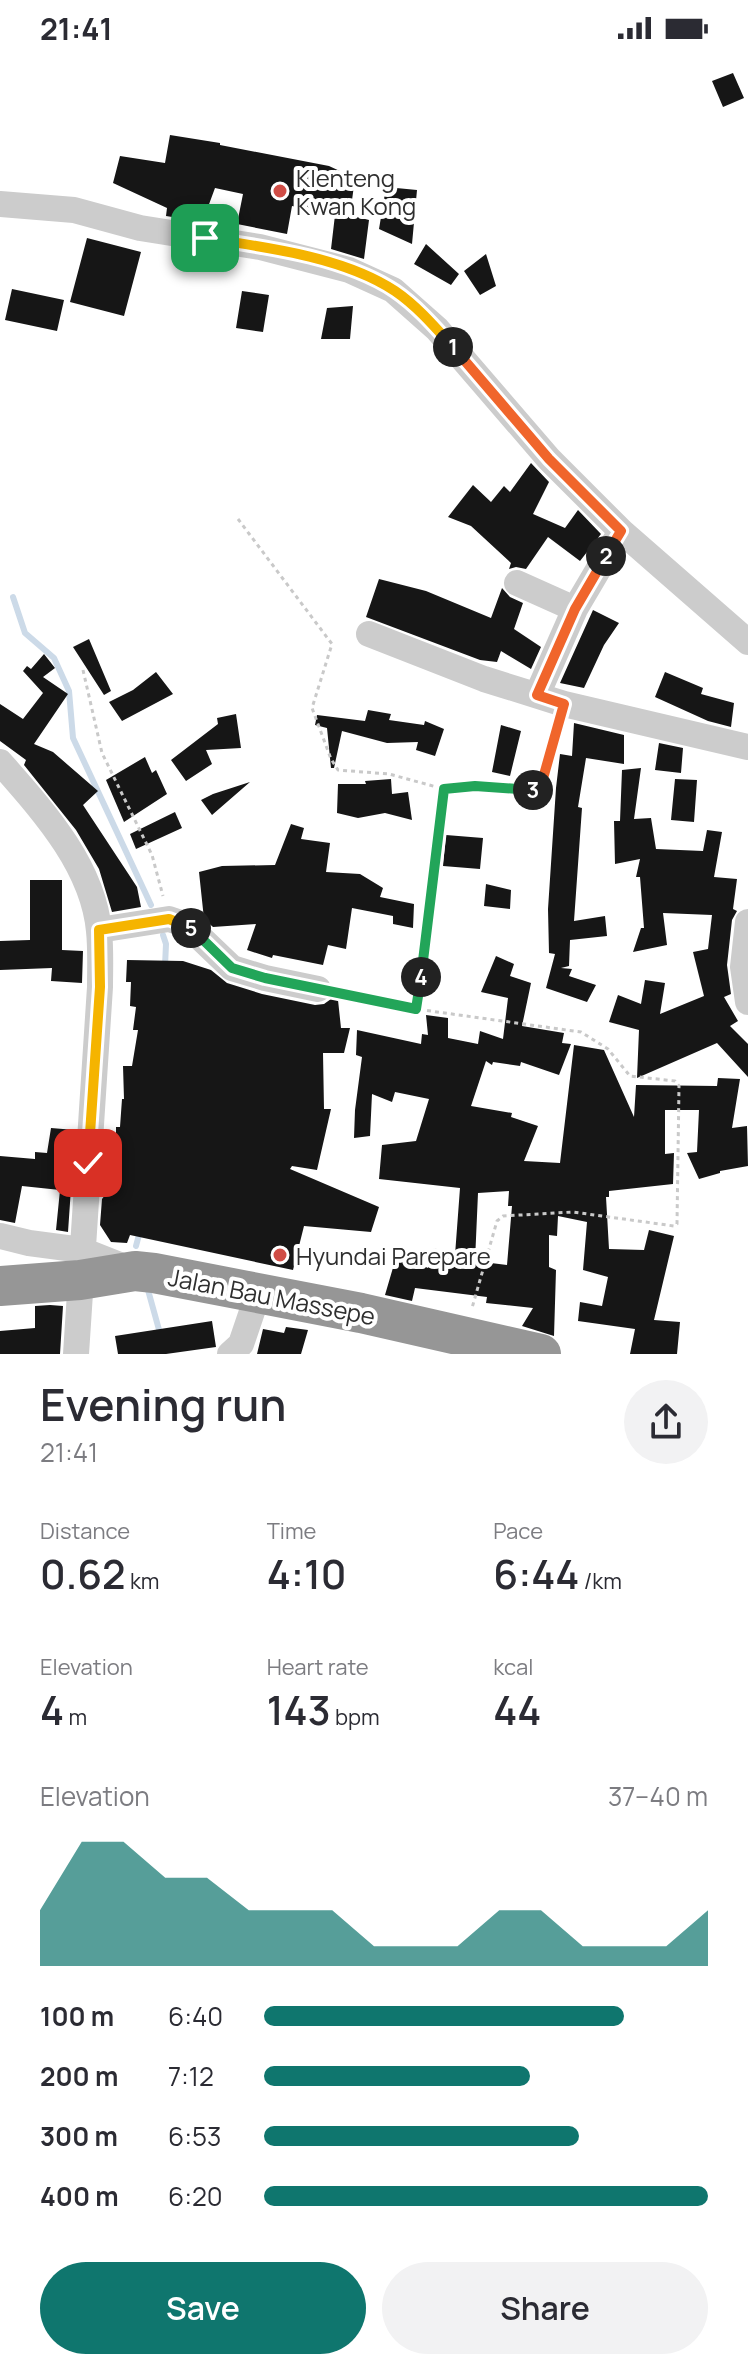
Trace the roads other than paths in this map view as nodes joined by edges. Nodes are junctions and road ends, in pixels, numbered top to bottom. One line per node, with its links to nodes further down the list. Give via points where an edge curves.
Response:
1 (0, 204): 2 (street, via 74,210 140,228 260,247 349,270 393,290 437,329 549,459)
2 (621, 531): 4 (street); 6 (street)
3 (517, 583): 4 (street)
4 (575, 609): 7 (street)
5 (369, 634): 7 (street)
6 (748, 642)
7 (537, 695): 8 (street)
8 (748, 747)
9 (0, 762): 11 (street, via 48,817 89,886)
10 (748, 922): 13 (street, via 743,967)
11 (99, 930): 12 (street, via 169,919 187,925 232,968); 15 (street, via 100,987)
12 (318, 989)
13 (748, 1002)
14 (0, 1236): 15 (street)
15 (81, 1265): 16 (highway, Jalan Bau Massepe); 17 (highway, Jalan Bau Massepe); 18 (street)
16 (0, 1286)
17 (258, 1294): 19 (street, via 241,1344); 20 (highway, Jalan Bau Massepe)
18 (76, 1354)
19 (230, 1354)
20 (541, 1354)

